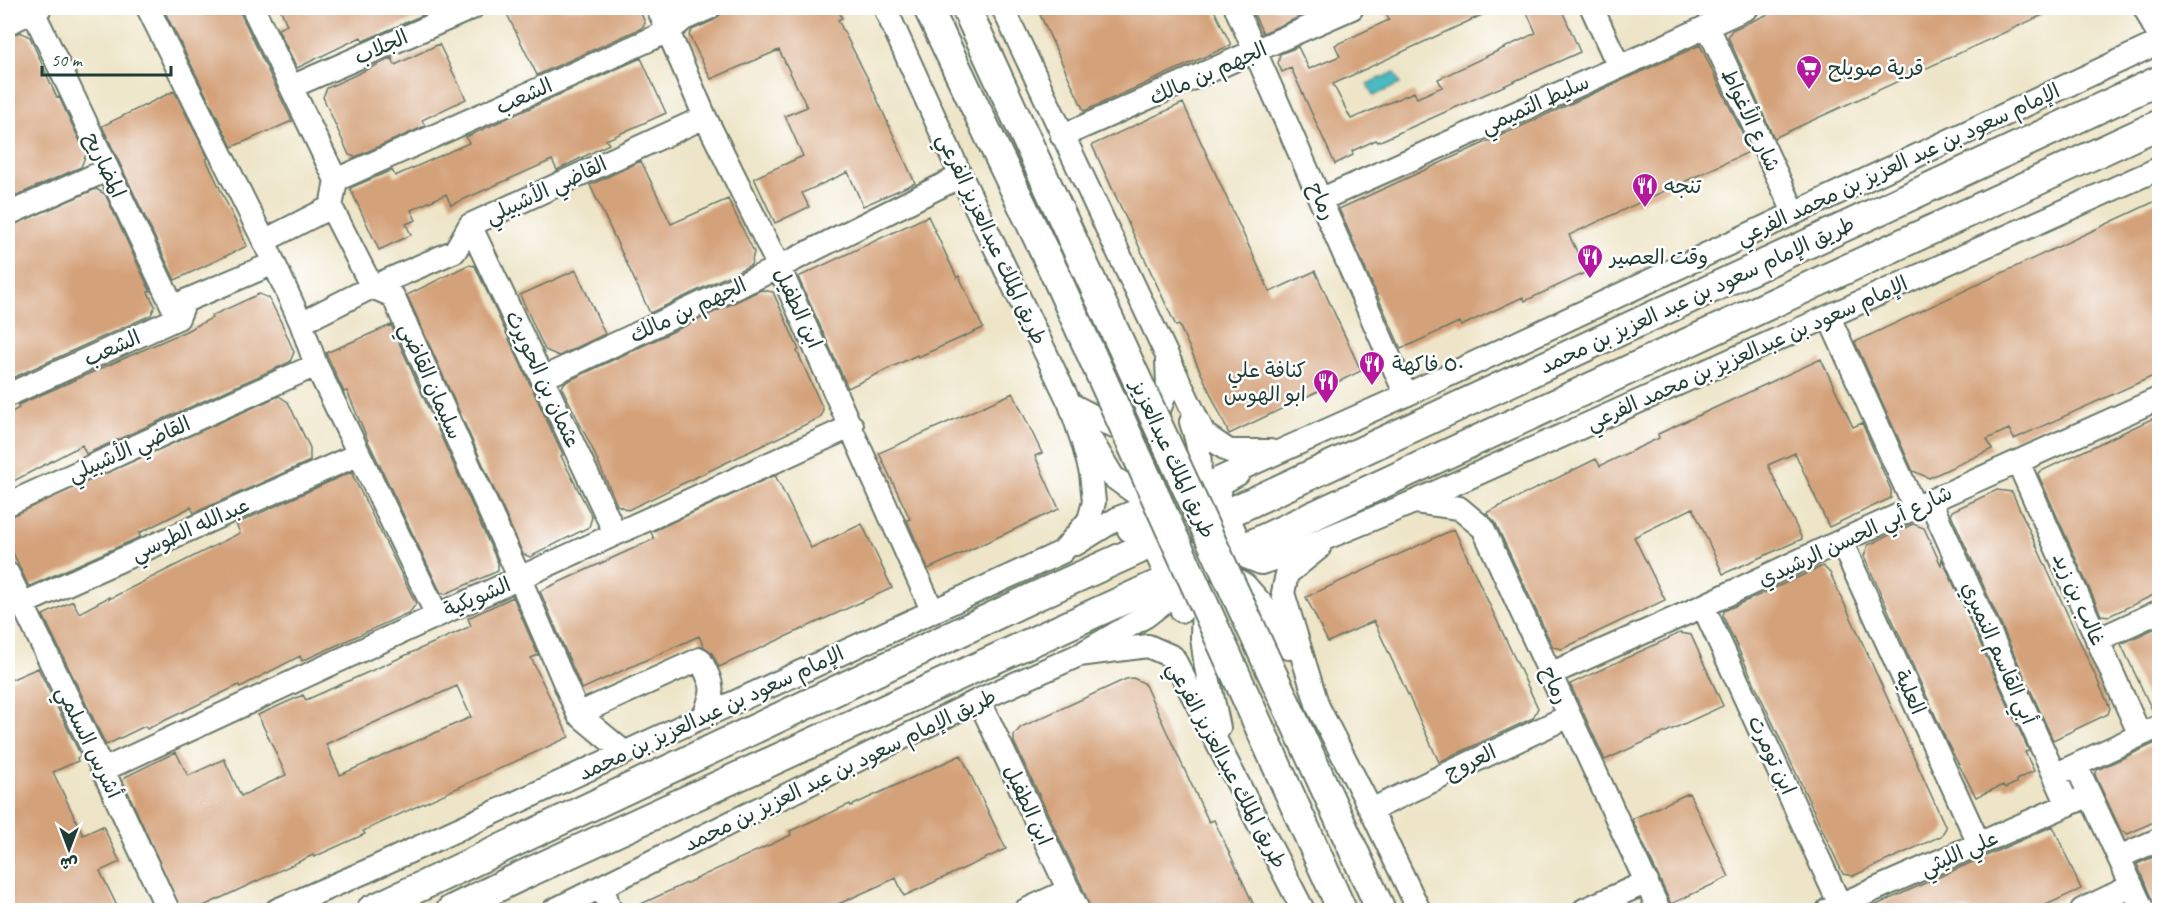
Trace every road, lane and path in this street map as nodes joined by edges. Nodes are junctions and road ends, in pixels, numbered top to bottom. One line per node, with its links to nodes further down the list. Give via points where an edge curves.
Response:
1 (148, 8): 36 (street)
2 (253, 8): 23 (street)
3 (472, 8): 23 (street, الجلاب)
4 (658, 8): 18 (street, ابن الطفيل)
5 (709, 8): 18 (street, الشعب)
6 (885, 8): 29 (street, طريق الملك عبدالعزيز الفرعي)
7 (927, 8): 117 (main road, طريق الملك عبدالعزيز, bridge, via 1055,274)
8 (966, 8): 118 (main road, طريق الملك عبدالعزيز, bridge)
9 (1003, 8): 26 (street)
10 (1236, 8): 20 (street, رماح)
11 (1352, 8): 20 (street, الجهم بن مالك)
12 (1592, 8): 21 (street)
13 (1748, 8): 17 (street, سليط التميمي)
14 (2145, 8): 19 (street)
15 (36, 9): 16 (street); 28 (street, المضاريح)
16 (8, 23)
17 (1708, 27): 21 (street, سليط التميمي); 33 (street, شارع الأغواط)
18 (669, 31): 24 (street, ابن الطفيل); 30 (street, الشعب)
19 (2160, 41): 33 (street, الإمام سعود بن عبد العزيز بن محمد الفرعي)
20 (1257, 51): 26 (street, الجهم بن مالك); 31 (street, رماح)
21 (1619, 67): 31 (street, سليط التميمي)
22 (2155, 78): 60 (main road, طريق الإمام سعود بن عبد العزيز بن محمد)
23 (291, 87): 30 (street)
24 (705, 117): 35 (street, القاضي الأشبيلي); 38 (street, ابن الطفيل)
25 (2160, 124): 65 (main road, طريق الإمام سعود بن عبد العزيز بن محمد)
26 (1062, 136): 43 (street)
27 (2160, 168): 40 (street, الإمام سعود بن عبدالعزيز بن محمد الفرعي)
28 (107, 170): 34 (street); 41 (street, المضاريح)
29 (961, 176): 38 (street, الجهم بن مالك); 49 (street, طريق الملك عبدالعزيز الفرعي)
30 (336, 180): 32 (street)
31 (1322, 199): 46 (street, رماح)
32 (331, 207): 36 (street); 39 (street, سليمان القاضي)
33 (1794, 212): 46 (street, الإمام سعود بن عبد العزيز بن محمد الفرعي)
34 (8, 214)
35 (470, 225): 39 (street, القاضي الأشبيلي, via 455,251); 45 (street, عثمان بن الحويرث)
36 (264, 241): 37 (street)
37 (273, 264): 41 (street, الشعب, via 185,301); 42 (street)
38 (779, 267): 45 (street, الجهم بن مالك); 50 (street, ابن الطفيل)
39 (372, 287): 42 (street, القاضي الأشبيلي); 71 (street, سليمان القاضي, via 393,296)
40 (1829, 317): 56 (street, الإمام سعود بن عبدالعزيز بن محمد الفرعي); 58 (street, أبي القاسم النميري)
41 (178, 318): 47 (street, الشعب)
42 (301, 323): 44 (street)
43 (1166, 350): 49 (street, via 1168,385 1155,418 1145,424 1114,427); 51 (street, via 1204,434 1229,451); 55 (street)
44 (316, 366): 52 (street); 57 (street, القاضي الأشبيلي)
45 (543, 378): 62 (street, عثمان بن الحويرث)
46 (1406, 394): 51 (street, الإمام سعود بن عبد العزيز بن محمد الفرعي)
47 (8, 395)
48 (2160, 398): 53 (street, شارع أبي الحسن الرشيدي)
49 (1070, 404): 54 (street, طريق الملك عبدالعزيز الفرعي); 59 (street, via 1113,477)
50 (852, 426): 62 (street, الشويكية); 79 (street, ابن الطفيل)
51 (1277, 451): 55 (street); 63 (street, via 1222,483 1219,497 1246,557 1261,563)
52 (359, 454): 75 (street, عبدالله الطوسي); 80 (street)
53 (2018, 462): 58 (street, شارع أبي الحسن الرشيدي); 81 (street, غالب بن زيد)
54 (1090, 473): 67 (street, الإمام سعود بن عبدالعزيز بن محمد, via 1094,502 1089,520)
55 (1208, 482): 59 (street); 68 (street, via 1207,504)
56 (1414, 502): 63 (street, الإمام سعود بن عبدالعزيز بن محمد الفرعي); 84 (street, رماح, via 1459,508 1483,528)
57 (8, 504)
58 (1923, 504): 64 (street, شارع أبي الحسن الرشيدي); 95 (street, أبي القاسم النميري)
59 (1152, 505): 61 (street); 68 (street)
60 (1235, 510)
61 (1118, 518): 67 (street); 68 (street, via 1142,519)
62 (615, 533): 71 (street, الشويكية)
63 (1334, 536): 69 (street); 86 (street, via 1287,574 1283,593)
64 (1841, 541): 76 (street, شارع أبي الحسن الرشيدي); 100 (street, العلية)
65 (1250, 545)
66 (1138, 550): 102 (main road, الإمام سعود بن عبدالعزيز بن محمد)
67 (1062, 552): 79 (street, الإمام سعود بن عبدالعزيز بن محمد); 83 (street, via 1125,530 1137,531 1148,535 1171,586 1164,602 1146,616)
68 (1195, 552): 69 (street, via 1252,574); 72 (street); 74 (street); 77 (street, via 1192,595)
69 (1273, 573): 72 (street)
70 (8, 574): 75 (street, أشرس السلمي)
71 (520, 579): 80 (street, الشويكية); 87 (street, سليمان القاضي)
72 (1245, 585): 74 (street); 86 (street, via 1275,619)
73 (1154, 586): 112 (main road)
74 (1203, 602): 77 (street); 92 (street, via 1206,667)
75 (22, 604): 94 (street, أشرس السلمي)
76 (1703, 606): 84 (street, شارع أبي الحسن الرشيدي); 107 (street, ابن تومرت)
77 (1182, 611): 83 (street)
78 (2160, 611): 81 (street)
79 (933, 612): 89 (street, الإمام سعود بن عبدالعزيز بن محمد)
80 (437, 615): 94 (street, الشويكية)
81 (2097, 639): 90 (street, غالب بن زيد)
82 (1131, 650): 83 (street, طريق الإمام سعود بن عبد العزيز بن محمد); 92 (street, طريق الملك عبدالعزيز الفرعي, via 1148,646 1173,657)
83 (1079, 655): 85 (street, طريق الإمام سعود بن عبد العزيز بن محمد)
84 (1550, 674): 88 (street, رماح)
85 (979, 700): 105 (street, طريق الإمام سعود بن عبد العزيز بن محمد); 106 (street, ابن الطفيل)
86 (1318, 707): 92 (street, via 1284,658 1268,652 1246,654 1218,682); 98 (street)
87 (578, 714): 89 (street, via 700,659 713,692); 91 (street, سليمان القاضي)
88 (1569, 716): 98 (street, العروج); 103 (street, رماح)
89 (704, 717): 91 (street, الإمام سعود بن عبدالعزيز بن محمد)
90 (2150, 730): 93 (street)
91 (626, 753): 109 (street, الإمام سعود بن عبدالعزيز بن محمد)
92 (1225, 756): 116 (street, طريق الملك عبدالعزيز الفرعي)
93 (2076, 765): 95 (street); 96 (street)
94 (103, 770): 108 (street, أشرس السلمي)
95 (2054, 775): 97 (street, أبي القاسم النميري)
96 (2090, 795): 97 (street, علي الليثي); 101 (street)
97 (2068, 805): 100 (street, علي الليثي)
98 (1371, 810): 119 (street)
99 (2160, 839): 101 (street)
100 (1979, 844): 107 (street, علي الليثي)
101 (2119, 857): 104 (street)
102 (433, 882): 110 (street); 111 (main road, الإمام سعود بن عبدالعزيز بن محمد)
103 (1647, 882): 120 (street); 121 (street, رماح)
104 (2132, 886): 122 (street); 123 (street)
105 (603, 888): 113 (street, طريق الإمام سعود بن عبد العزيز بن محمد); 114 (street)
106 (1073, 900): 115 (street)
107 (1834, 908)
108 (168, 910)
109 (278, 910)
110 (354, 910)
111 (371, 910)
112 (451, 910)
113 (554, 910)
114 (610, 910)
115 (1026, 910)
116 (1303, 910)
117 (1342, 910)
118 (1381, 910)
119 (1419, 910)
120 (1584, 910)
121 (1659, 910)
122 (2082, 910)
123 (2143, 910)

